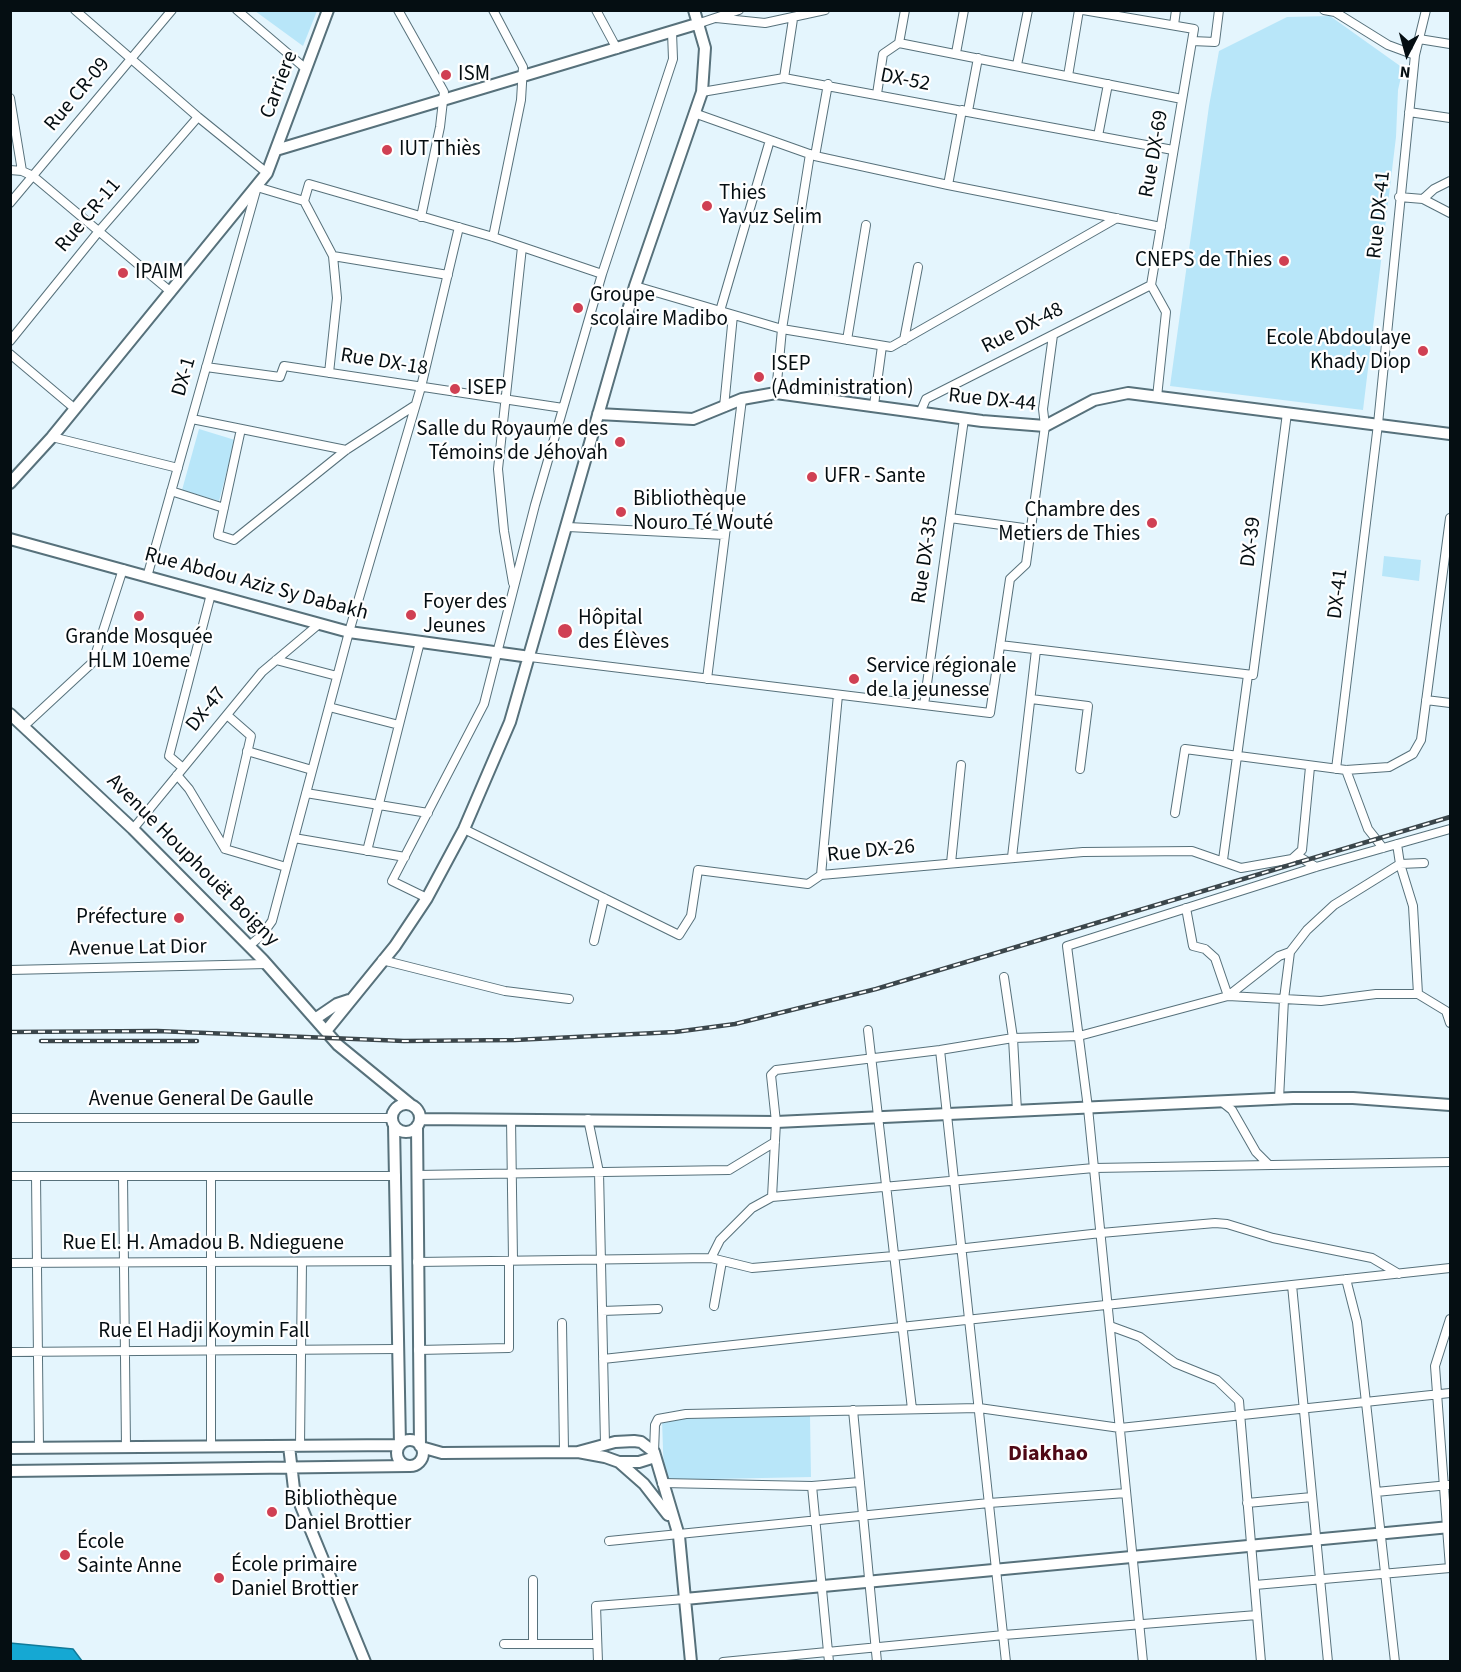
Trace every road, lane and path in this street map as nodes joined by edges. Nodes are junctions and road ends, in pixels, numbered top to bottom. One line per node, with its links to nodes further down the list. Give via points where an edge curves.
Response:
1 (75, 10): 33 (street)
2 (172, 10): 33 (street, Rue CR-09)
3 (237, 10): 35 (street)
4 (328, 10): 35 (street, Carriere)
5 (398, 10): 45 (street, via 444,92)
6 (493, 10): 36 (street, via 523,67)
7 (596, 10): 29 (street)
8 (694, 10): 22 (street)
9 (739, 10): 20 (street)
10 (825, 10): 21 (street)
11 (905, 10): 27 (street)
12 (964, 10): 30 (street)
13 (1028, 10): 34 (street)
14 (1081, 10): 23 (street); 37 (street)
15 (1176, 10): 23 (street)
16 (1220, 10): 26 (street, via 1215,42)
17 (1324, 10): 19 (street)
18 (1426, 10): 25 (street, Rue DX-41)
19 (1336, 11): 31 (street, via 1388,45)
20 (716, 18): 21 (street, via 765,23); 22 (street)
21 (793, 19): 38 (street)
22 (700, 23): 24 (street); 41 (street, via 705,48)
23 (1174, 25): 26 (street, Rue DX-69, via 1194,29)
24 (672, 32): 29 (street); 78 (street, via 673,59)
25 (1419, 39): 28 (street); 31 (street, Rue DX-41)
26 (1192, 41): 44 (street, Rue DX-69)
27 (899, 43): 30 (street); 42 (street, via 883,54)
28 (1450, 44)
29 (617, 49): 36 (street)
30 (956, 53): 32 (street)
31 (1415, 55): 47 (street, Rue DX-41)
32 (978, 58): 34 (street); 46 (street)
33 (132, 59): 49 (street); 59 (street, Rue CR-09)
34 (1017, 65): 37 (street)
35 (306, 69): 53 (street, Carriere)
36 (523, 75): 45 (street); 74 (street)
37 (1068, 76): 40 (street)
38 (784, 78): 39 (street, DX-52); 41 (street, DX-52)
39 (828, 84): 42 (street, DX-52 / DX-52); 55 (street)
40 (1108, 84): 44 (street); 51 (street)
41 (702, 92): 48 (street)
42 (877, 94): 46 (street, DX-52 / DX-52)
43 (10, 98): 57 (street)
44 (1182, 99): 54 (street, Rue DX-69)
45 (443, 100): 53 (street); 68 (street)
46 (965, 111): 51 (street, DX-52 / DX-52); 61 (street)
47 (1408, 112): 50 (street); 63 (street, Rue DX-41)
48 (694, 113): 52 (street); 81 (street)
49 (198, 117): 58 (street); 73 (street, Rue CR-11)
50 (1450, 118)
51 (1098, 136): 54 (street, DX-52 / DX-52)
52 (770, 140): 55 (street); 83 (street)
53 (276, 150): 58 (street, Carriere)
54 (1173, 150): 71 (street, Rue DX-69)
55 (813, 155): 61 (street); 85 (street)
56 (10, 170): 57 (street)
57 (21, 171): 59 (street)
58 (267, 173): 62 (street, Carriere)
59 (33, 176): 66 (street, Rue CR-09); 73 (street)
60 (1450, 181): 64 (street)
61 (948, 185): 69 (street)
62 (257, 187): 65 (street); 82 (street, Carriere); 92 (street, DX-1)
63 (1399, 197): 64 (street); 109 (street, Rue DX-41)
64 (1423, 199): 67 (street)
65 (304, 201): 68 (street, via 309,184); 76 (street)
66 (10, 202)
67 (1450, 213)
68 (421, 217): 72 (street)
69 (1117, 218): 71 (street); 88 (street)
70 (866, 225): 87 (street)
71 (1161, 226): 80 (street, Rue DX-69)
72 (459, 227): 74 (street); 79 (street)
73 (99, 231): 82 (street); 89 (street, Rue CR-11)
74 (493, 237): 75 (street)
75 (522, 246): 78 (street); 98 (street)
76 (333, 256): 79 (street); 93 (street, via 337,298)
77 (918, 267): 88 (street)
78 (602, 274): 103 (street)
79 (448, 275): 94 (street)
80 (1150, 285): 86 (street, Rue DX-48); 96 (street, via 1166,312)
81 (635, 286): 83 (street); 106 (street)
82 (171, 292): 102 (street, Carriere)
83 (720, 311): 84 (street)
84 (733, 315): 85 (street); 101 (street)
85 (782, 329): 87 (street); 95 (street)
86 (1053, 335): 104 (street, Rue DX-48, via 926,399); 110 (street, via 1043,409)
87 (847, 340): 90 (street)
88 (904, 340): 90 (street, via 891,347)
89 (10, 341)
90 (882, 346): 99 (street)
91 (10, 354): 102 (street)
92 (207, 367): 93 (street, Rue DX-18, via 280,377 284,366); 107 (street, DX-1)
93 (329, 373): 94 (street, Rue DX-18)
94 (421, 387): 98 (street, Rue DX-18); 100 (street)
95 (776, 393): 97 (street, Rue DX-44); 99 (street, Rue DX-44)
96 (1156, 397): 105 (street, Rue DX-44); 110 (street, Rue DX-44, via 1128,393 1094,400)
97 (742, 399): 101 (street, Rue DX-44); 123 (street)
98 (506, 400): 103 (street, Rue DX-18); 127 (street, via 498,469)
99 (873, 405): 104 (street, Rue DX-44)
100 (414, 406): 114 (street); 130 (street)
101 (724, 407): 106 (street, Rue DX-44, via 693,419)
102 (75, 408): 113 (street, Carriere)
103 (563, 408): 127 (street)
104 (920, 412): 108 (street, Rue DX-44)
105 (1287, 413): 109 (street, Rue DX-44); 137 (street, DX-39)
106 (598, 414): 121 (street)
107 (192, 419): 111 (street); 115 (street, DX-1)
108 (964, 419): 110 (street, Rue DX-44); 119 (street, Rue DX-35)
109 (1378, 424): 112 (street, Rue DX-44); 156 (street, DX-41)
110 (1045, 426): 122 (street)
111 (241, 429): 114 (street); 118 (street)
112 (1450, 434)
113 (52, 437): 115 (street); 116 (street, Carriere)
114 (346, 450): 118 (street, via 234,540 218,535)
115 (178, 468): 117 (street, DX-1)
116 (13, 476)
117 (171, 490): 118 (street); 126 (street, DX-1)
118 (224, 508)
119 (950, 518): 122 (street); 144 (street, Rue DX-35)
120 (1450, 518): 142 (street)
121 (568, 527): 123 (street); 135 (street)
122 (1031, 529): 132 (street, via 1026,564 1010,579)
123 (725, 535): 139 (street)
124 (10, 539): 125 (street, Rue Abdou Aziz Sy Dabakh)
125 (123, 569): 126 (street, Rue Abdou Aziz Sy Dabakh); 149 (street, via 93,662)
126 (147, 577): 128 (street, Rue Abdou Aziz Sy Dabakh)
127 (514, 588): 134 (street)
128 (211, 594): 129 (street, Rue Abdou Aziz Sy Dabakh); 154 (street, via 170,756)
129 (319, 624): 130 (street, Rue Abdou Aziz Sy Dabakh); 136 (street, DX-47)
130 (349, 632): 131 (street, Rue Abdou Aziz Sy Dabakh); 138 (street)
131 (420, 642): 134 (street, Rue Abdou Aziz Sy Dabakh); 148 (street)
132 (1000, 645): 133 (street); 144 (street, via 990,713)
133 (1036, 650): 137 (street); 141 (street)
134 (500, 652): 135 (street, Rue Abdou Aziz Sy Dabakh); 162 (street, via 484,704)
135 (530, 657): 139 (street); 165 (street, via 510,722)
136 (276, 660): 138 (street); 147 (street, DX-47)
137 (1250, 675): 151 (street, DX-39)
138 (337, 676): 145 (street)
139 (707, 680): 140 (street)
140 (838, 695): 144 (street); 181 (street)
141 (1031, 699): 155 (street, via 1088,706); 173 (street)
142 (1426, 700): 143 (street); 158 (street, via 1421,740 1413,754 1389,767)
143 (1450, 703)
144 (924, 705)
145 (329, 707): 148 (street); 157 (street)
146 (10, 714): 149 (street, Avenue Houphouët Boigny)
147 (226, 715): 150 (street, via 251,736); 154 (street, DX-47)
148 (399, 725): 161 (street)
149 (24, 726): 164 (street, Avenue Houphouët Boigny)
150 (247, 751): 157 (street); 170 (street)
151 (1237, 757): 153 (street); 163 (street, via 1185,749); 175 (street, DX-39)
152 (961, 765): 176 (street)
153 (1310, 767): 156 (street); 172 (street, via 1302,850)
154 (183, 768): 159 (street, DX-47)
155 (1080, 769)
156 (1336, 769): 158 (street)
157 (312, 770): 160 (street)
158 (1346, 770): 169 (street, via 1368,829)
159 (177, 776): 164 (street, DX-47); 170 (street)
160 (306, 793): 161 (street); 167 (street)
161 (380, 805): 162 (street); 171 (street)
162 (428, 813): 174 (street)
163 (1176, 813)
164 (133, 829): 186 (street, Avenue Houphouët Boigny)
165 (464, 829): 182 (street); 183 (street)
166 (1450, 829): 168 (street)
167 (294, 838): 171 (street); 179 (street)
168 (1397, 844): 169 (street); 178 (street)
169 (1383, 848): 180 (street)
170 (225, 849): 179 (street)
171 (367, 851): 174 (street)
172 (1298, 856): 175 (street, Rue DX-26, via 1241,868); 180 (street)
173 (1012, 857): 175 (street, Rue DX-26, via 1178,850 1201,852); 176 (street, Rue DX-26)
174 (405, 858): 182 (street, via 392,881)
175 (1223, 860)
176 (951, 862): 181 (street, Rue DX-26)
177 (1424, 863): 178 (street)
178 (1400, 864): 187 (street, via 1335,905); 192 (street, via 1413,906)
179 (286, 867): 186 (street, via 272,921)
180 (1316, 867): 184 (street)
181 (820, 875): 183 (street, Rue DX-26, via 808,884 698,870 691,916 679,935)
182 (427, 898): 188 (street)
183 (604, 898): 185 (street)
184 (1186, 908): 193 (street, via 1193,946 1205,949 1215,958); 201 (street, via 1067,946)
185 (594, 941)
186 (249, 946): 189 (street, Avenue Houphouët Boigny)
187 (1290, 952): 193 (street, via 1279,956); 195 (street)
188 (382, 960): 194 (street, via 506,991); 196 (street)
189 (267, 964): 190 (street, Avenue Lat Dior); 197 (street, Avenue Houphouët Boigny)
190 (10, 970)
191 (1004, 977): 202 (street)
192 (1418, 994): 195 (street, via 1376,994 1321,1001); 198 (street, via 1446,1011)
193 (1228, 996): 195 (street); 201 (street)
194 (569, 999)
195 (1284, 999): 206 (street)
196 (349, 1000): 197 (street); 200 (street)
197 (315, 1019): 200 (street, Avenue Houphouët Boigny)
198 (1450, 1023)
199 (868, 1030): 204 (street)
200 (326, 1031): 205 (street, Avenue Houphouët Boigny)
201 (1079, 1036): 202 (street); 210 (street)
202 (1013, 1038): 203 (street); 211 (street)
203 (940, 1050): 204 (street); 212 (street)
204 (871, 1058): 217 (street); 219 (street, via 772,1071)
205 (378, 1080): 208 (street, Avenue Houphouët Boigny); 214 (street)
206 (1279, 1099): 207 (street); 209 (street, via 1353,1098)
207 (1222, 1102): 210 (street); 222 (street, via 1232,1110 1256,1152)
208 (410, 1104): 214 (street, via 399,1106); 218 (street, via 418,1110)
209 (1450, 1106)
210 (1088, 1108): 211 (street); 223 (street)
211 (1017, 1111): 212 (street)
212 (947, 1115): 217 (street); 232 (street)
213 (10, 1118): 214 (street, Avenue General De Gaulle)
214 (393, 1118): 218 (street, via 405,1132); 231 (street)
215 (511, 1119): 216 (street); 218 (street); 225 (street)
216 (588, 1119): 219 (street); 224 (street)
217 (878, 1119): 219 (street); 233 (street)
218 (419, 1122): 226 (street)
219 (776, 1122): 220 (street)
220 (775, 1142): 224 (street, via 729,1170); 234 (street)
221 (1450, 1162): 222 (street)
222 (1268, 1164): 223 (street)
223 (1094, 1168): 232 (street); 235 (street)
224 (599, 1172): 225 (street); 239 (street)
225 (512, 1173): 226 (street); 241 (street)
226 (417, 1174): 245 (street)
227 (10, 1176): 228 (street)
228 (36, 1176): 229 (street); 247 (street)
229 (123, 1176): 230 (street); 248 (street)
230 (211, 1176): 231 (street); 243 (street)
231 (396, 1176): 240 (street)
232 (954, 1180): 233 (street); 236 (street)
233 (886, 1187): 234 (street); 237 (street)
234 (772, 1197): 238 (street, via 752,1208 720,1240)
235 (1101, 1233): 236 (street); 250 (street, via 1227,1224 1372,1258); 253 (street)
236 (962, 1249): 237 (street); 258 (street)
237 (894, 1256): 242 (street, via 752,1268); 261 (street)
238 (711, 1258): 239 (street); 242 (street)
239 (601, 1260): 241 (street); 256 (street)
240 (397, 1261): 244 (street, Rue El. H. Amadou B. Ndieguene); 262 (street)
241 (511, 1261): 245 (street); 265 (street, via 509,1348)
242 (722, 1261): 254 (street)
243 (211, 1262): 244 (street, Rue El. H. Amadou B. Ndieguene); 248 (street, Rue El. H. Amadou B. Ndieguene); 263 (street)
244 (302, 1262): 264 (street)
245 (417, 1262): 265 (street)
246 (10, 1263): 247 (street, Rue El. H. Amadou B. Ndieguene)
247 (37, 1263): 248 (street, Rue El. H. Amadou B. Ndieguene); 268 (street)
248 (123, 1263): 266 (street)
249 (1450, 1268): 250 (street)
250 (1399, 1274): 251 (street)
251 (1346, 1279): 252 (street); 272 (street, via 1357,1322)
252 (1292, 1285): 253 (street); 274 (street)
253 (1108, 1305): 258 (street); 260 (street)
254 (714, 1306)
255 (658, 1309): 256 (street)
256 (602, 1311): 269 (street)
257 (1450, 1319): 271 (street, via 1437,1358)
258 (969, 1320): 261 (street); 273 (street)
259 (562, 1323): 287 (street)
260 (1110, 1326): 277 (street, via 1140,1337 1175,1363 1217,1380 1239,1401); 278 (street)
261 (903, 1327): 269 (street); 275 (street)
262 (397, 1349): 264 (street, Rue El Hadji Koymin Fall); 280 (street)
263 (212, 1350): 264 (street, Rue El Hadji Koymin Fall); 266 (street, Rue El Hadji Koymin Fall); 281 (street)
264 (301, 1350): 282 (street)
265 (418, 1350): 283 (street)
266 (124, 1351): 268 (street, Rue El Hadji Koymin Fall); 284 (street)
267 (10, 1352): 268 (street, Rue El Hadji Koymin Fall)
268 (38, 1352): 286 (street)
269 (603, 1359): 279 (street)
270 (1450, 1393): 271 (street)
271 (1438, 1394): 272 (street); 297 (street)
272 (1366, 1402): 274 (street); 299 (street)
273 (979, 1408): 275 (street); 278 (street); 302 (street)
274 (1304, 1408): 277 (street); 301 (street)
275 (912, 1409): 276 (street)
276 (853, 1410): 290 (street, via 668,1416 658,1419 655,1425); 295 (street)
277 (1241, 1415): 278 (street); 303 (street)
278 (1120, 1428): 300 (street)
279 (605, 1444): 288 (street); 290 (street, via 642,1442)
280 (400, 1445): 282 (street); 283 (street, via 410,1440); 292 (street, via 399,1460)
281 (211, 1446): 282 (street); 284 (street)
282 (289, 1446): 293 (street)
283 (421, 1446): 289 (street); 292 (street, via 422,1456)
284 (126, 1447): 286 (street)
285 (10, 1448): 286 (street)
286 (39, 1448)
287 (564, 1452): 288 (street); 289 (street)
288 (578, 1452): 291 (street)
289 (442, 1453): 292 (street)
290 (654, 1455): 291 (street, via 639,1462); 296 (street)
291 (619, 1462): 305 (street, via 644,1484)
292 (414, 1464): 293 (street)
293 (287, 1466): 294 (street); 331 (street, via 311,1535)
294 (10, 1471)
295 (860, 1482): 298 (street); 304 (street)
296 (662, 1483): 298 (street); 305 (street)
297 (1448, 1485): 299 (street); 307 (street)
298 (812, 1486): 306 (street)
299 (1376, 1492): 308 (street)
300 (1126, 1493): 302 (street); 313 (street)
301 (1312, 1497): 303 (street); 310 (street)
302 (989, 1503): 304 (street); 315 (street)
303 (1247, 1503): 312 (street)
304 (863, 1515): 306 (street); 319 (street)
305 (672, 1520): 309 (street)
306 (816, 1520): 309 (street); 321 (street)
307 (1450, 1527): 308 (street); 314 (street)
308 (1381, 1534): 310 (street); 316 (street)
309 (679, 1536): 311 (street); 322 (street)
310 (1316, 1540): 312 (street); 317 (street)
311 (609, 1542)
312 (1251, 1546): 313 (street); 320 (street)
313 (1132, 1557): 315 (street); 324 (street)
314 (1450, 1568): 316 (street)
315 (997, 1570): 319 (street); 325 (street)
316 (1385, 1574): 317 (street); 341 (street)
317 (1320, 1579): 320 (street); 340 (street)
318 (533, 1580): 327 (street)
319 (869, 1582): 321 (street); 329 (street)
320 (1255, 1585): 323 (street)
321 (822, 1586): 322 (street); 330 (street)
322 (685, 1599): 328 (street, via 596,1606); 333 (street)
323 (1257, 1615): 324 (street); 339 (street)
324 (1139, 1624): 325 (street); 338 (street)
325 (1004, 1635): 329 (street); 337 (street)
326 (504, 1644): 327 (street)
327 (533, 1644): 328 (street)
328 (597, 1644): 332 (street)
329 (875, 1647): 330 (street); 336 (street)
330 (828, 1651): 334 (street); 335 (street)
331 (365, 1662)
332 (598, 1662)
333 (691, 1662)
334 (723, 1662)
335 (829, 1662)
336 (877, 1662)
337 (1006, 1662)
338 (1143, 1662)
339 (1261, 1662)
340 (1328, 1662)
341 (1395, 1662)

